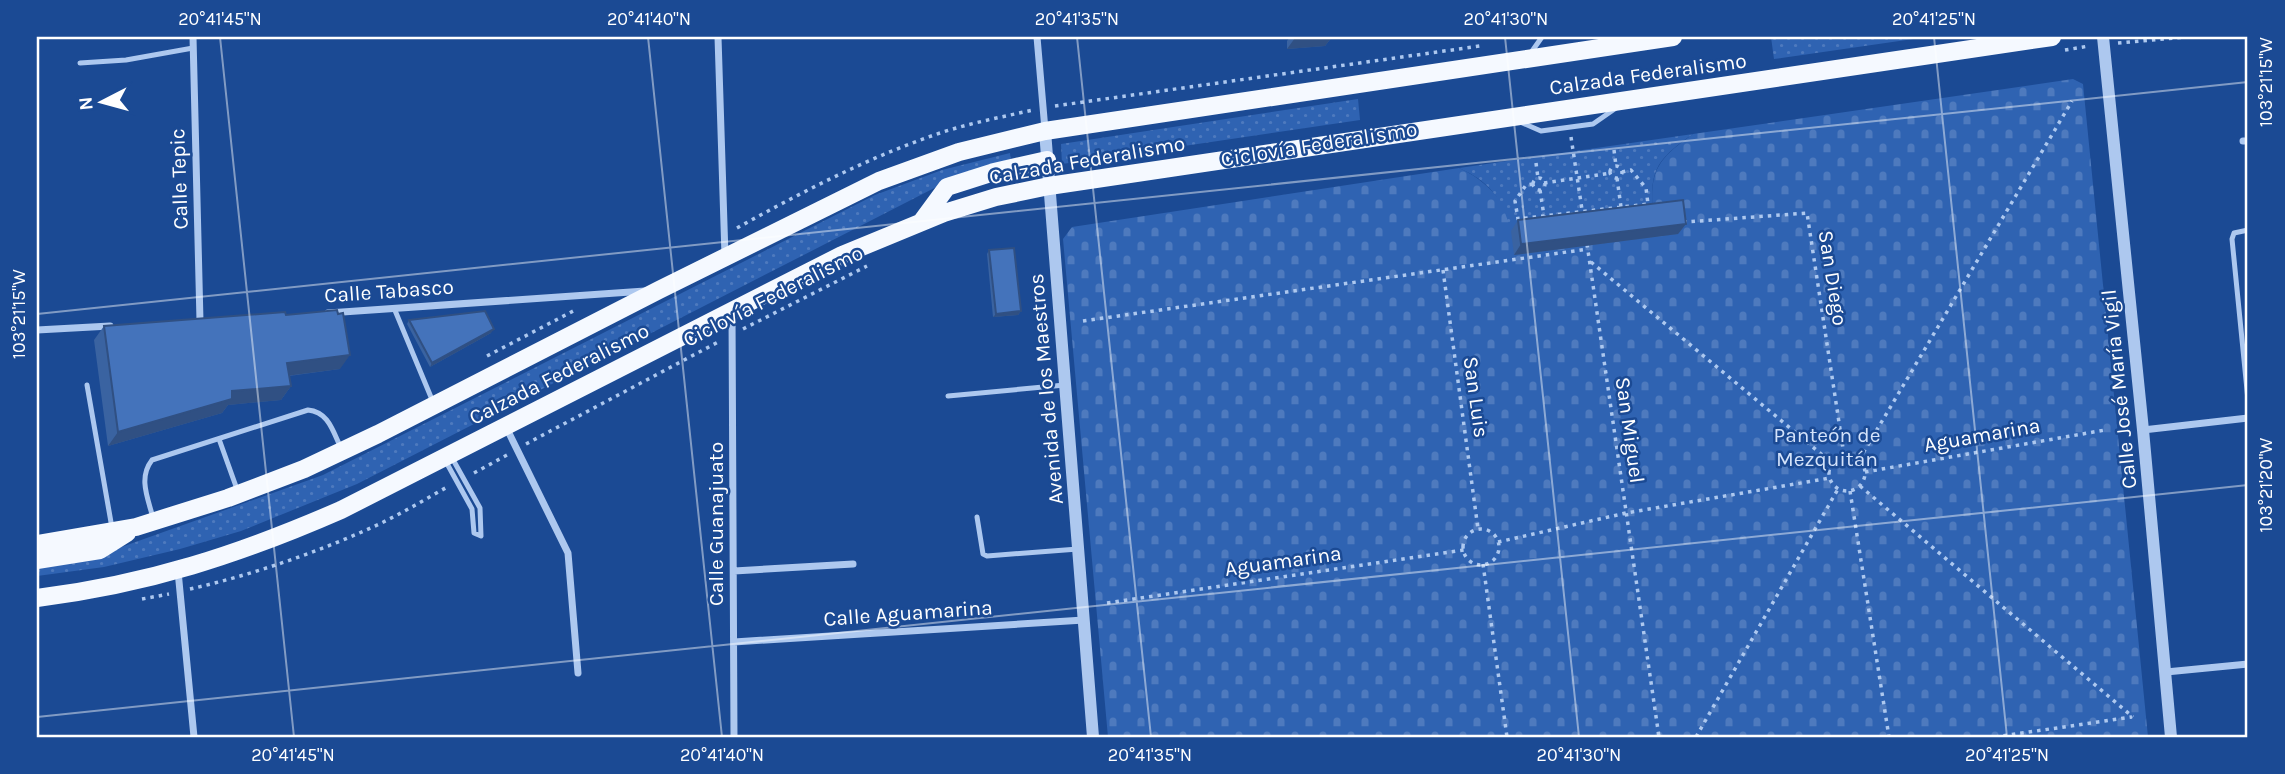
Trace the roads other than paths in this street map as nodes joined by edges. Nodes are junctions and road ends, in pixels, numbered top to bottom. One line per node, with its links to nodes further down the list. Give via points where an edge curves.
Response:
1 (193, 37): 8 (street, Calle Tepic)
2 (718, 37): 18 (street)
3 (1037, 37): 13 (street, Avenida de los Maestros)
4 (1542, 37): 9 (lane)
5 (1673, 37): 9 (main road, Calzada Federalismo)
6 (2103, 41): 37 (street, Calle José María Vigil)
7 (2057, 43): 11 (main road, Calzada Federalismo)
8 (193, 48): 10 (lane); 26 (street, Calle Tepic)
9 (1526, 59): 13 (main road, Calzada Federalismo)
10 (79, 63)
11 (1626, 100): 12 (main road, Calzada Federalismo); 12 (lane, via 1593,124 1541,131)
12 (1508, 118): 15 (main road, Calzada Federalismo)
13 (1045, 131): 14 (street, Avenida de los Maestros); 18 (main road, Calzada Federalismo, via 959,152 879,181)
14 (1047, 160): 15 (street, Avenida de los Maestros); 16 (main road, via 947,187)
15 (1049, 186): 16 (main road, Calzada Federalismo); 30 (street, Avenida de los Maestros)
16 (922, 221): 21 (main road, Calzada Federalismo, via 842,255)
17 (2248, 230): 25 (lane, via 2234,233 2232,239)
18 (725, 257): 19 (main road, Calzada Federalismo)
19 (659, 290): 20 (street, Calle Tabasco); 34 (main road, Calzada Federalismo)
20 (394, 309): 22 (street, Calle Tabasco); 34 (lane)
21 (732, 311): 36 (main road, Calzada Federalismo); 51 (street, Calle Guanajuato)
22 (314, 314)
23 (2248, 318): 25 (lane)
24 (213, 320): 26 (street)
25 (2241, 320): 33 (lane)
26 (200, 321): 27 (street)
27 (187, 322)
28 (118, 326): 29 (street)
29 (37, 330)
30 (1065, 384): 32 (lane); 47 (street, Avenida de los Maestros)
31 (87, 385): 45 (lane)
32 (948, 396)
33 (2248, 400)
34 (435, 405): 39 (main road, Calzada Federalismo)
35 (2248, 418): 37 (street)
36 (505, 426): 40 (main road, Calzada Federalismo); 57 (street, via 568,554)
37 (2143, 430): 56 (street, Calle José María Vigil)
38 (219, 439): 39 (lane, via 308,410 326,417); 41 (lane); 43 (lane, via 152,460 144,481)
39 (342, 451): 41 (main road, Calzada Federalismo)
40 (447, 456): 40 (lane, via 472,509 474,533 481,536 480,508); 50 (main road, Calzada Federalismo, via 272,540)
41 (239, 494): 43 (main road, Calzada Federalismo)
42 (977, 517): 47 (lane, via 987,556)
43 (154, 521): 44 (main road, Calzada Federalismo)
44 (136, 527): 45 (main road, Calzada Federalismo); 48 (main road, via 100,550)
45 (112, 531): 46 (main road, Calzada Federalismo)
46 (37, 544)
47 (1078, 549): 53 (street, Avenida de los Maestros)
48 (37, 560)
49 (853, 564): 51 (street)
50 (178, 571): 52 (main road, Calzada Federalismo); 58 (street)
51 (734, 571): 54 (street, Calle Guanajuato)
52 (37, 598)
53 (1084, 620): 54 (street, Calle Aguamarina); 60 (street, Avenida de los Maestros)
54 (734, 642): 59 (street, Calle Guanajuato)
55 (2248, 664): 56 (street)
56 (2166, 672): 61 (street, Calle José María Vigil)
57 (579, 673)
58 (194, 737)
59 (734, 737)
60 (1093, 737)
61 (2171, 737)

